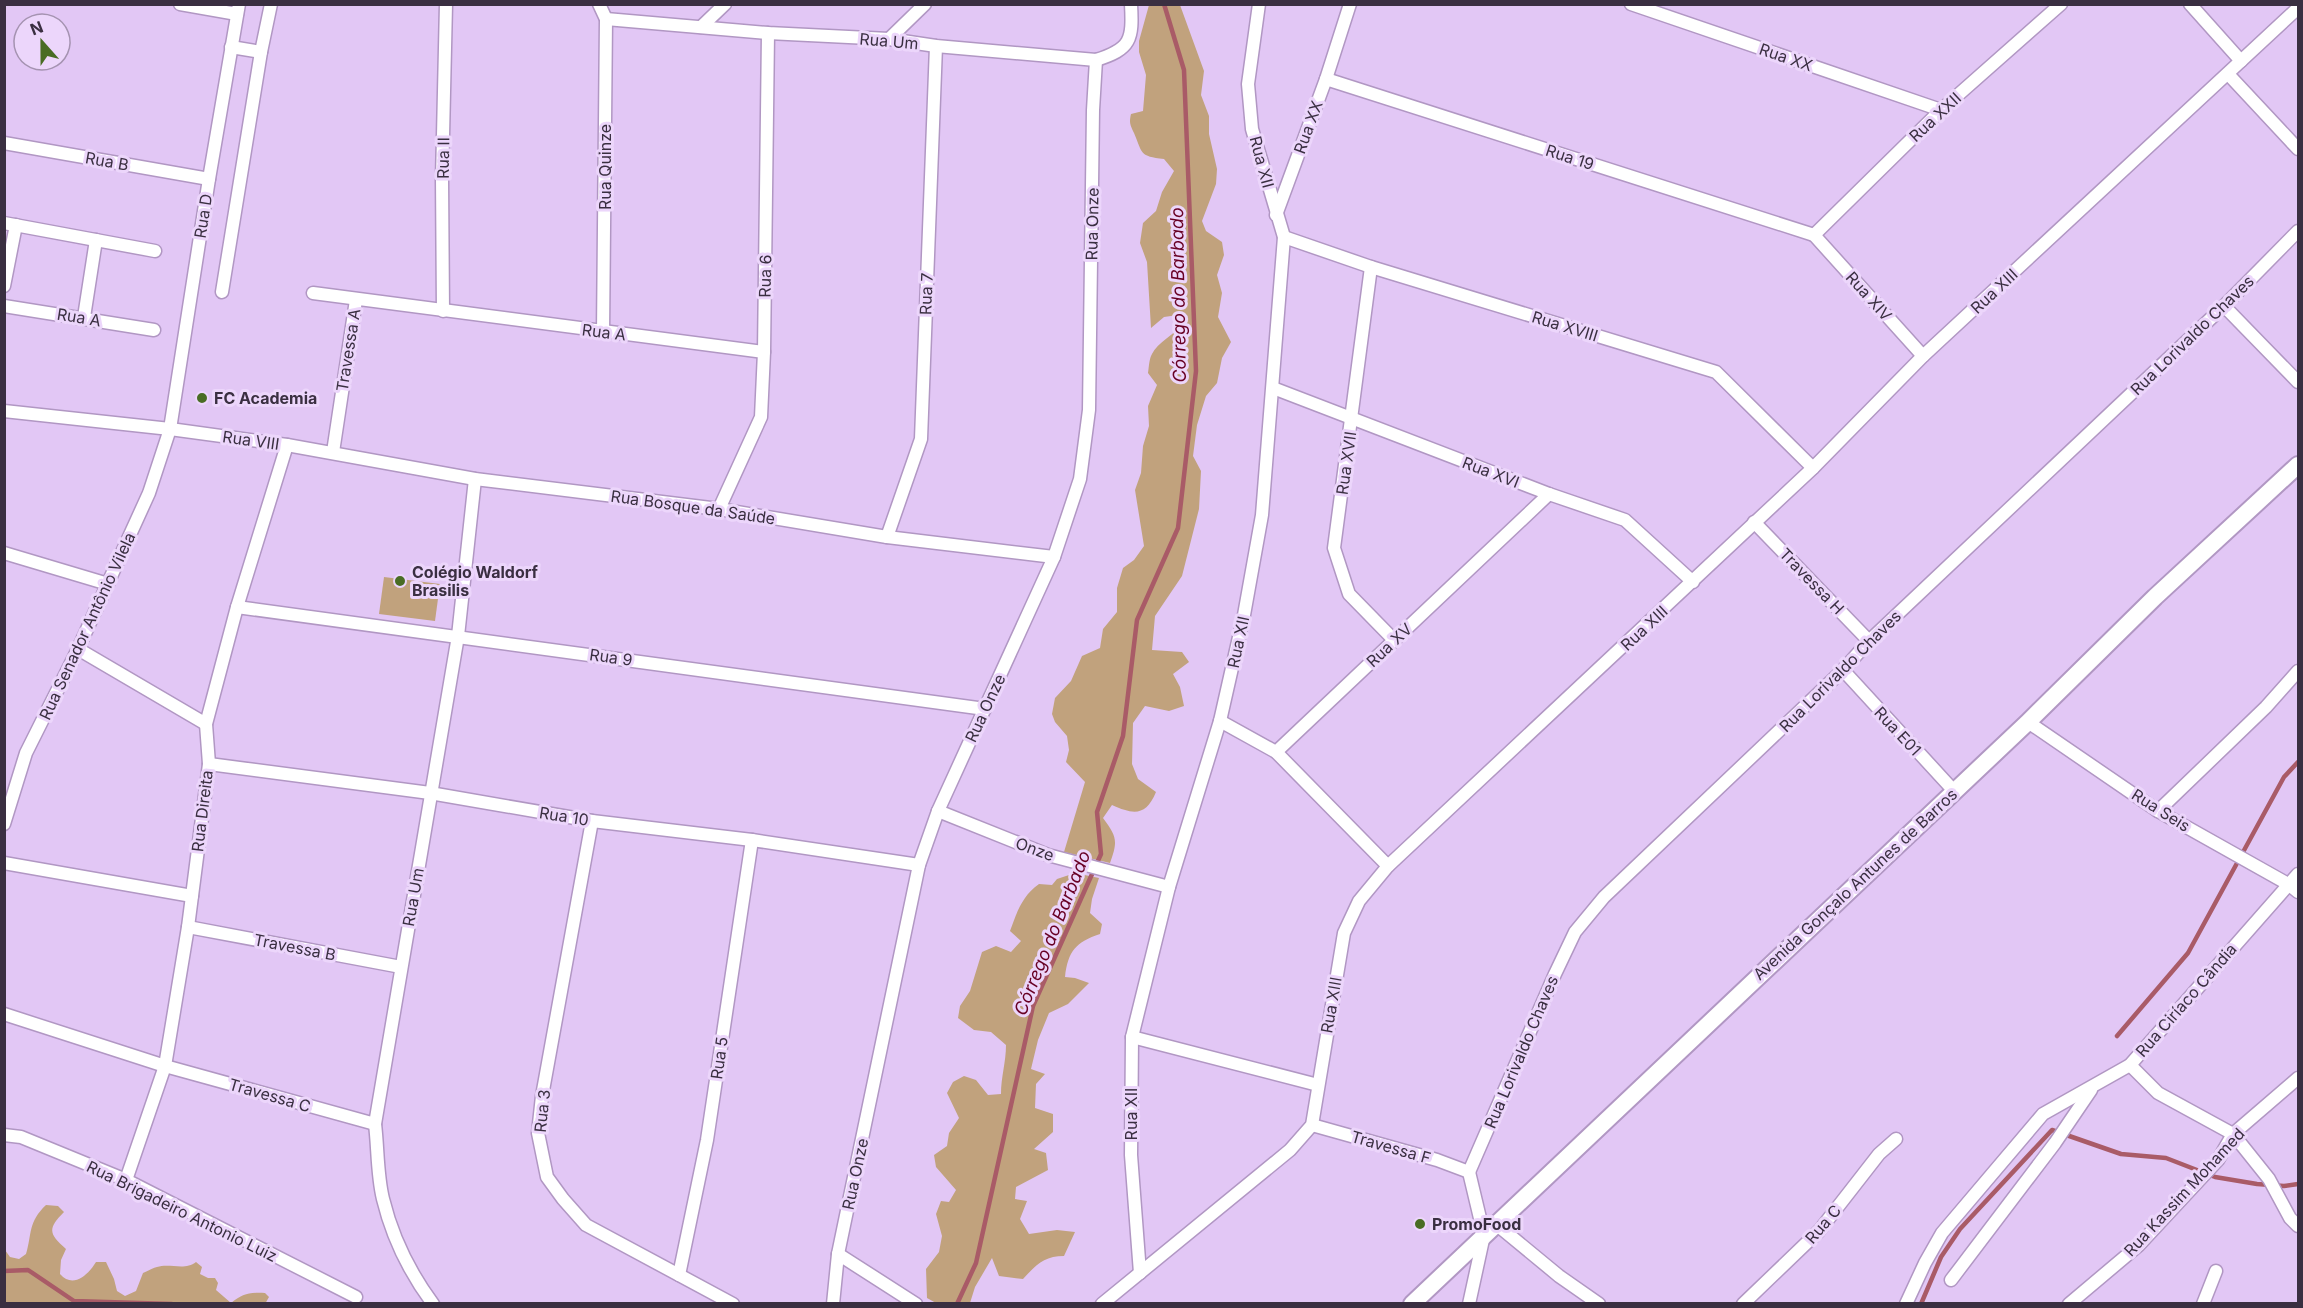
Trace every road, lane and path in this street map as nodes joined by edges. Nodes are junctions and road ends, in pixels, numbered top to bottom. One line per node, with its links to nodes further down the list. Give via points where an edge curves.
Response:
1 (180, 4): 14 (street)
2 (271, 4): 21 (street)
3 (446, 4): 44 (street, Rua II)
4 (599, 4): 15 (street, Rua Quinze)
5 (725, 4): 16 (street)
6 (925, 4): 18 (street)
7 (1131, 4): 22 (street, via 1133,31 1127,43 1115,54)
8 (1259, 4): 30 (street, Rua XII, via 1248,84 1252,129)
9 (1350, 4): 25 (street, Rua XX)
10 (1631, 4): 26 (street, Rua XX)
11 (2061, 4): 26 (street, Rua XXII)
12 (2190, 4): 23 (street)
13 (2298, 8): 23 (street, Rua XIII)
14 (238, 9): 20 (street, Rua D)
15 (606, 19): 16 (street, Rua Um); 47 (street, Rua Quinze)
16 (700, 27): 17 (street, Rua Um)
17 (768, 33): 18 (street, Rua Um); 48 (street, Rua 6)
18 (889, 39): 19 (street, Rua Um)
19 (936, 46): 22 (street, Rua Um); 63 (street, Rua 7, via 921,439)
20 (231, 47): 21 (street); 29 (street, Rua D)
21 (261, 52): 39 (street)
22 (1096, 60): 65 (street, Rua Onze, via 1089,410 1080,479)
23 (2241, 61): 24 (street, Rua XIII)
24 (2228, 74): 28 (street); 49 (street, Rua XIII)
25 (1326, 79): 30 (street, Rua XX); 33 (street, Rua 19)
26 (1941, 110): 33 (street, Rua XXII)
27 (4, 143): 29 (street, Rua B)
28 (2298, 149)
29 (209, 179): 54 (street, Rua D)
30 (1276, 215): 34 (street, Rua XII)
31 (10, 224): 35 (street); 38 (street)
32 (2298, 231): 43 (street, Rua Lorivaldo Chaves)
33 (1814, 235): 49 (street, Rua XIV)
34 (1284, 237): 37 (street, Rua XVIII); 51 (street, Rua XII)
35 (96, 240): 36 (street); 45 (street)
36 (155, 251)
37 (1371, 267): 53 (street, Rua XVII); 58 (street, Rua XVIII, via 1716,372)
38 (4, 286)
39 (222, 292)
40 (313, 293): 41 (street)
41 (356, 300): 44 (street, Travessa A); 56 (street, Travessa A)
42 (4, 306): 45 (street, Rua A)
43 (2224, 306): 50 (street); 71 (street, Rua Lorivaldo Chaves)
44 (443, 311): 47 (street, Rua A)
45 (84, 317): 46 (street, Rua A)
46 (154, 330)
47 (603, 332): 48 (street, Rua A)
48 (764, 352): 61 (street, Rua 6, via 761,417)
49 (1923, 356): 58 (street, Rua XIII)
50 (2298, 382)
51 (1273, 388): 53 (street, Rua XVI); 76 (street, Rua XII, via 1262,515)
52 (4, 411): 54 (street, Rua VIII)
53 (1352, 417): 60 (street, Rua XVI); 70 (street, Rua XVII, via 1334,548 1349,594)
54 (170, 429): 55 (street, Rua VIII); 67 (street, Rua Senador Antônio Vilela, via 149,493)
55 (287, 445): 56 (street, Rua VIII); 68 (street, Rua Direita)
56 (333, 452): 59 (street, Rua Bosque da Saúde)
57 (2298, 465): 77 (main road, Avenida Gonçalo Antunes de Barros)
58 (1813, 468): 62 (street, Rua XIII)
59 (475, 479): 61 (street, Rua Bosque da Saúde); 69 (street, Rua Um)
60 (1549, 494): 66 (street, Rua XVI, via 1625,520); 70 (street, Rua XV)
61 (719, 509): 63 (street, Rua Bosque da Saúde)
62 (1754, 522): 66 (street, Rua XIII); 71 (street, Travessa H)
63 (887, 537): 65 (street, Rua Bosque da Saúde)
64 (4, 553): 67 (street)
65 (1054, 556): 75 (street, Rua Onze)
66 (1693, 582): 90 (street, Rua XIII)
67 (108, 584): 72 (street, Rua Senador Antônio Vilela)
68 (237, 607): 69 (street, Rua 9); 78 (street, Rua Direita)
69 (458, 636): 75 (street, Rua 9); 82 (street, Rua Um)
70 (1394, 639): 79 (street, Rua XV)
71 (1869, 641): 73 (street, Rua Lorivaldo Chaves)
72 (78, 649): 78 (street); 86 (street, Rua Senador Antônio Vilela, via 26,753)
73 (1843, 670): 81 (street, Rua E01); 110 (street, Rua Lorivaldo Chaves, via 1604,897 1575,932)
74 (2298, 671): 84 (street)
75 (985, 708): 83 (street, Rua Onze)
76 (1220, 721): 79 (street); 93 (street, Rua XII)
77 (2028, 722): 81 (main road, Avenida Gonçalo Antunes de Barros); 84 (street, Rua Seis)
78 (206, 724): 80 (street, Rua Direita)
79 (1276, 752): 90 (street)
80 (209, 764): 82 (street, Rua 10); 95 (street, Rua Direita)
81 (1954, 791): 113 (main road, Avenida Gonçalo Antunes de Barros)
82 (430, 793): 85 (street, Rua 10); 97 (street, Rua Um)
83 (938, 811): 89 (street, Rua Onze); 93 (street, Onze, via 1048,855)
84 (2158, 811): 92 (street, Rua Seis)
85 (592, 821): 87 (street, Rua 10); 117 (street, Rua 3, via 542,1096 538,1133 541,1156 547,1178 586,1225)
86 (4, 824)
87 (752, 840): 89 (street, Rua 10); 117 (street, Rua 5, via 707,1140)
88 (4, 863): 95 (street)
89 (919, 865): 114 (street, Rua Onze)
90 (1388, 866): 103 (street, Rua XIII, via 1359,901 1344,933)
91 (2298, 874): 92 (street, Rua Ciríaco Cândia)
92 (2288, 884): 94 (street, Rua Seis); 100 (street, Rua Ciríaco Cândia)
93 (1169, 887): 99 (street, Rua XII)
94 (2298, 892)
95 (192, 897): 96 (street, Rua Direita)
96 (188, 927): 97 (street, Travessa B); 101 (street, Rua Direita)
97 (401, 967): 105 (street, Rua Um)
98 (4, 1014): 101 (street, Travessa C)
99 (1132, 1037): 103 (street); 116 (street, Rua XII, via 1131,1155)
100 (2130, 1065): 104 (street, Rua Ciríaco Cândia); 107 (street, via 2158,1093)
101 (165, 1066): 105 (street, Travessa C); 111 (street, Rua Direita)
102 (2298, 1078): 107 (street, Rua Kassim Mohamed)
103 (1317, 1085): 106 (street, Rua XIII)
104 (2092, 1088): 118 (street); 129 (street, Rua Ciríaco Cândia, via 2043,1114 1999,1164 1942,1233)
105 (375, 1124): 120 (street, Rua Um, via 382,1198 418,1285)
106 (1312, 1125): 110 (street, Travessa F); 116 (street, via 1283,1156)
107 (2233, 1134): 112 (street, via 2269,1179); 130 (street, Rua Kassim Mohamed, via 2212,1165 2139,1245)
108 (4, 1135): 111 (street, Rua Brigadeiro Antonio Luiz, via 21,1137)
109 (1896, 1139): 128 (street, Rua C, via 1879,1154 1819,1231)
110 (1469, 1172): 113 (street)
111 (126, 1180): 119 (street, Rua Brigadeiro Antonio Luiz)
112 (2298, 1227)
113 (1490, 1230): 125 (main road, Avenida Gonçalo Antunes de Barros); 126 (street); 127 (street)
114 (838, 1254): 122 (street, Rua Onze); 123 (street)
115 (2216, 1272): 131 (street)
116 (1140, 1273): 124 (street)
117 (679, 1275): 121 (street, Rua 3)
118 (1951, 1280)
119 (356, 1297)
120 (433, 1304)
121 (733, 1304)
122 (833, 1304)
123 (916, 1304)
124 (1102, 1304)
125 (1412, 1304)
126 (1469, 1304)
127 (1599, 1304)
128 (1743, 1304)
129 (1906, 1304)
130 (2068, 1304)
131 (2203, 1304)

